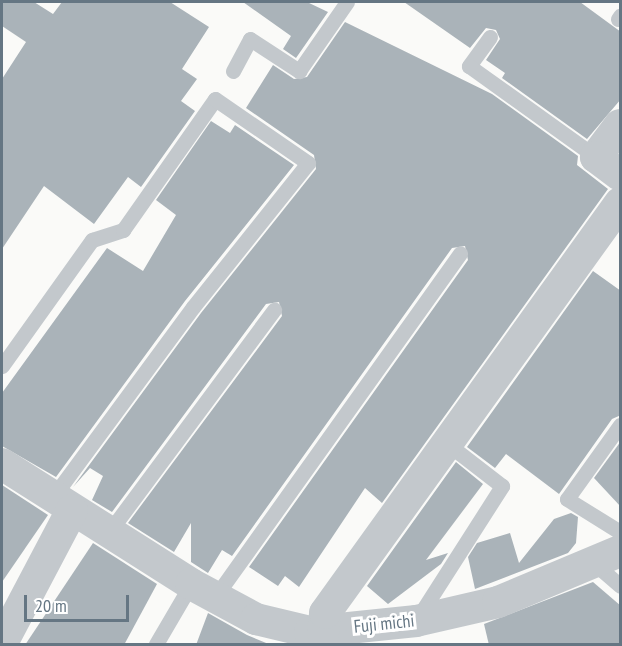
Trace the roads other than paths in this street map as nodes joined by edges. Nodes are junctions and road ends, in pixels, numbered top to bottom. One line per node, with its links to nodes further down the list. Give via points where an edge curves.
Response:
1 (347, 2): 3 (lane, via 299,71 250,39)
2 (490, 37): 5 (lane, via 469,66)
3 (232, 70)
4 (621, 124): 5 (street)
5 (608, 166)
6 (621, 203): 11 (street)
7 (460, 254): 18 (lane)
8 (274, 310): 14 (lane)
9 (2, 366): 13 (lane, via 92,240 123,230 215,99 309,163 193,307)
10 (621, 424): 15 (lane, via 567,499)
11 (449, 445): 19 (lane, via 502,486); 20 (street, via 325,613)
12 (2, 464): 13 (street, Fuji michi)
13 (63, 504): 14 (street, Fuji michi); 21 (street)
14 (109, 532): 18 (street, Fuji michi)
15 (621, 532)
16 (608, 558): 17 (lane); 19 (street, Fuji michi, via 498,602)
17 (621, 585)
18 (203, 591): 20 (street, Fuji michi, via 256,619); 22 (lane)
19 (416, 621): 20 (street, Fuji michi)
20 (319, 638)
21 (2, 643)
22 (156, 645)

